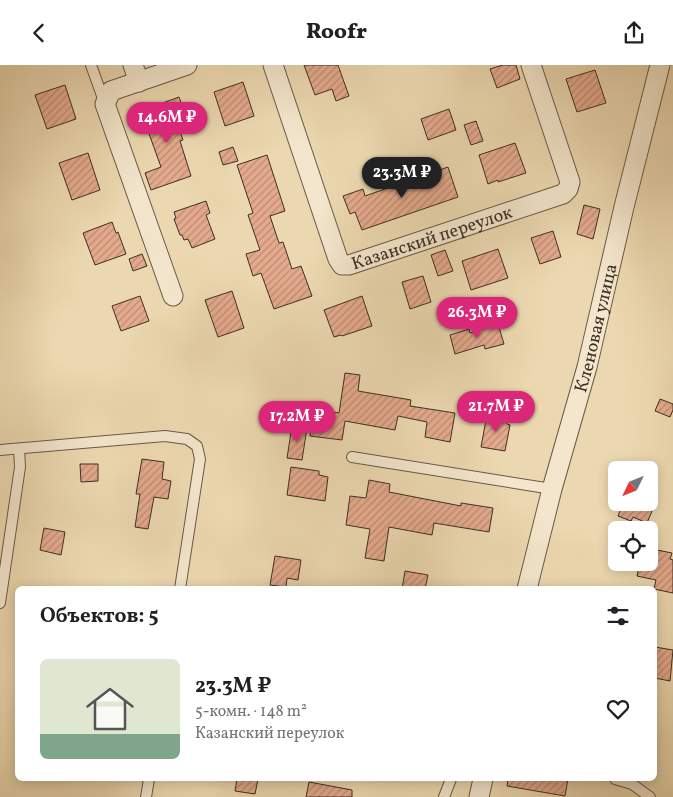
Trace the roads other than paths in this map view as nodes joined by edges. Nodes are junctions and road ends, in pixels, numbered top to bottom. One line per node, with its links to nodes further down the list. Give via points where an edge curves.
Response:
1 (91, 65): 7 (lane)
2 (187, 65): 6 (street)
3 (273, 65): 4 (street, Казанский переулок, via 342,265 563,194 568,189 570,182)
4 (531, 65)
5 (660, 65): 12 (street, Кленовая улица, via 587,367)
6 (136, 73): 7 (street, via 111,91)
7 (105, 104): 8 (street)
8 (173, 296)
9 (19, 449): 10 (lane); 13 (lane, via 165,436 187,439 197,446 200,459); 15 (lane, via 20,467)
10 (0, 450)
11 (352, 457): 12 (lane)
12 (552, 489): 14 (street, Кленовая улица)
13 (180, 586)
14 (528, 586)
15 (0, 603)
16 (149, 781): 20 (lane)
17 (450, 781): 21 (lane)
18 (483, 781): 22 (street)
19 (622, 781): 23 (lane)
20 (146, 797)
21 (444, 797)
22 (479, 797)
23 (650, 797)

